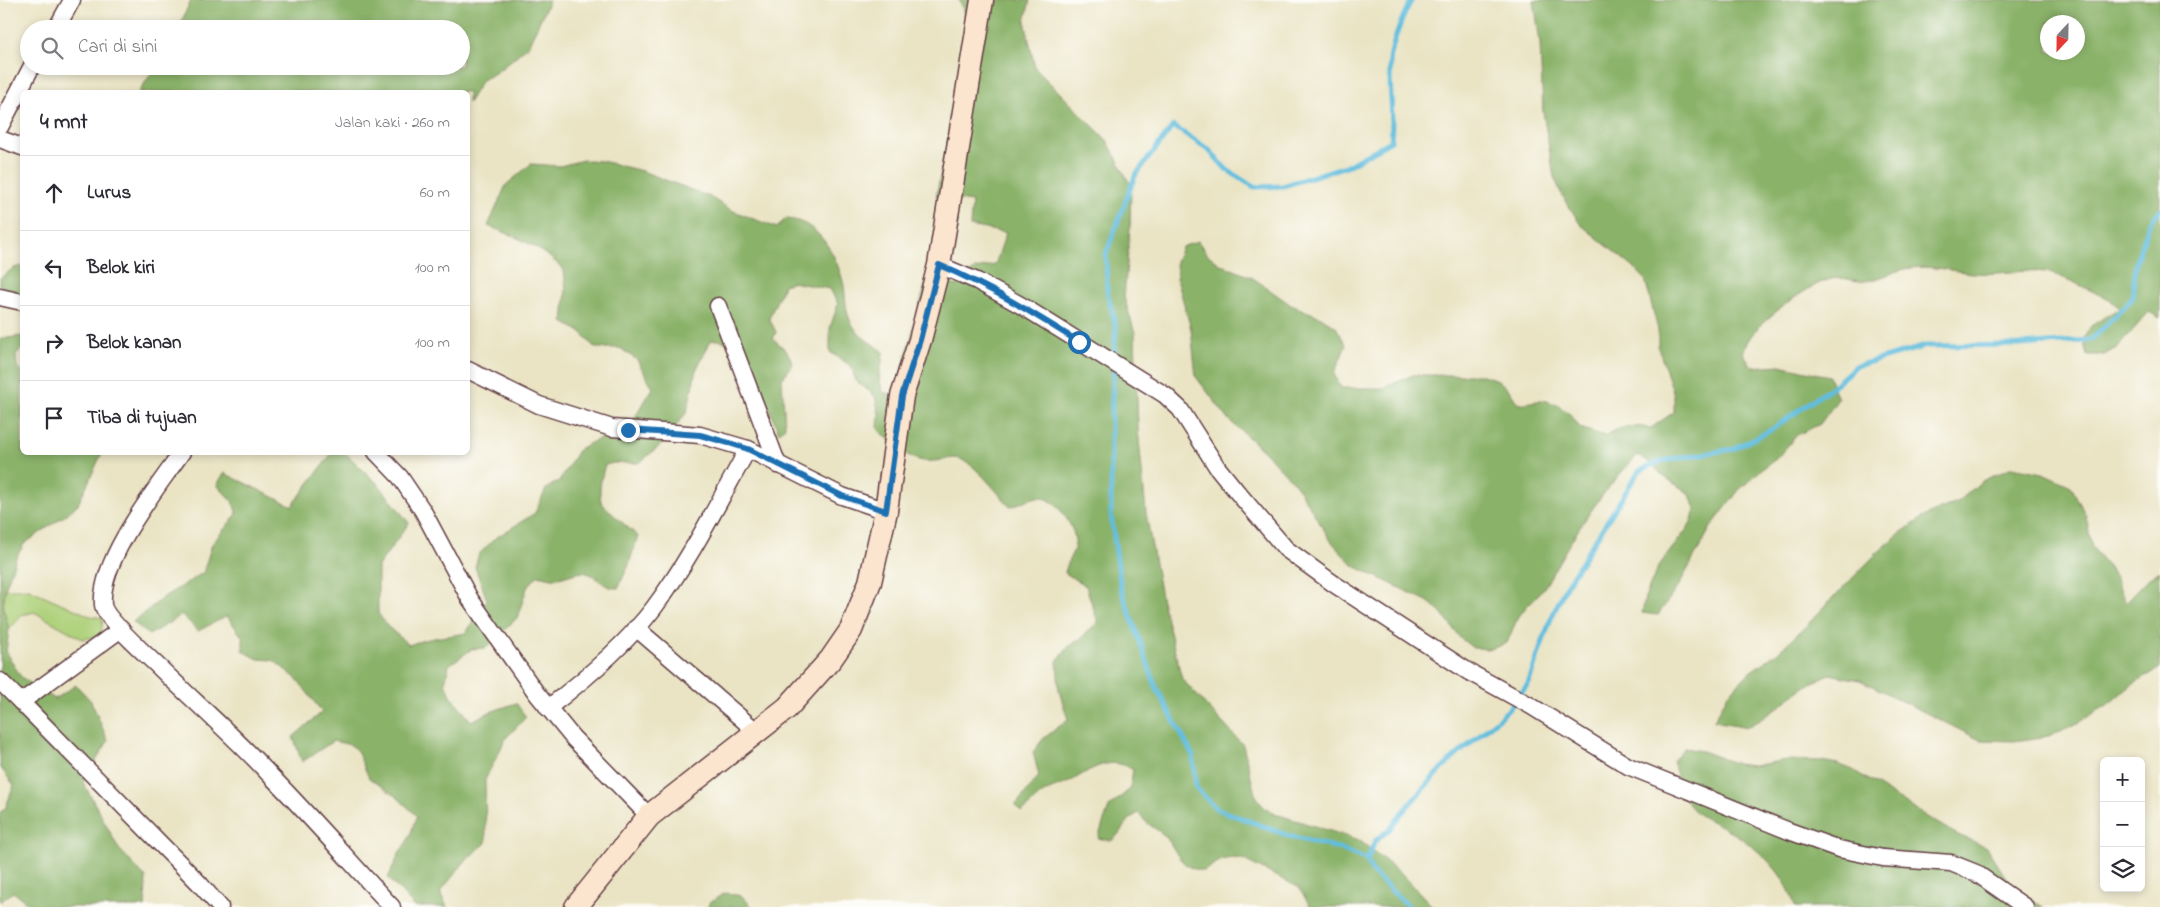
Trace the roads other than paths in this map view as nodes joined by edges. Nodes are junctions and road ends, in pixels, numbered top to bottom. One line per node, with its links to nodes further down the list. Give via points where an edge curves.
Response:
1 (72, 0): 3 (street)
2 (982, 0): 8 (main road)
3 (61, 20)
4 (27, 75): 5 (street)
5 (0, 127)
6 (0, 139): 7 (street)
7 (20, 146)
8 (939, 265): 17 (main road, via 902,396); 28 (street, via 1024,307 1165,395 1180,408 1217,467 1286,549 1469,672 1628,766 1839,849 1883,858 1951,863 1976,873)
9 (0, 297): 10 (street)
10 (20, 302)
11 (718, 306): 16 (street)
12 (470, 371): 13 (street, via 539,405 603,425 700,435)
13 (748, 449): 16 (street); 18 (street, via 678,569 652,610)
14 (180, 455): 19 (street, via 139,515 112,565 103,597 104,607 107,615)
15 (379, 455): 22 (street, via 400,477 470,598)
16 (778, 464): 17 (street, via 842,496)
17 (886, 511): 23 (main road, via 870,582 850,630 830,659 787,708)
18 (636, 628): 22 (street, via 617,649); 23 (street)
19 (121, 629): 21 (street); 26 (street, via 269,773)
20 (0, 681): 21 (street)
21 (21, 702): 25 (street)
22 (548, 708): 24 (street, via 579,745)
23 (756, 731): 24 (main road)
24 (649, 816): 27 (main road)
25 (220, 907)
26 (392, 907)
27 (576, 907)
28 (2025, 907)

